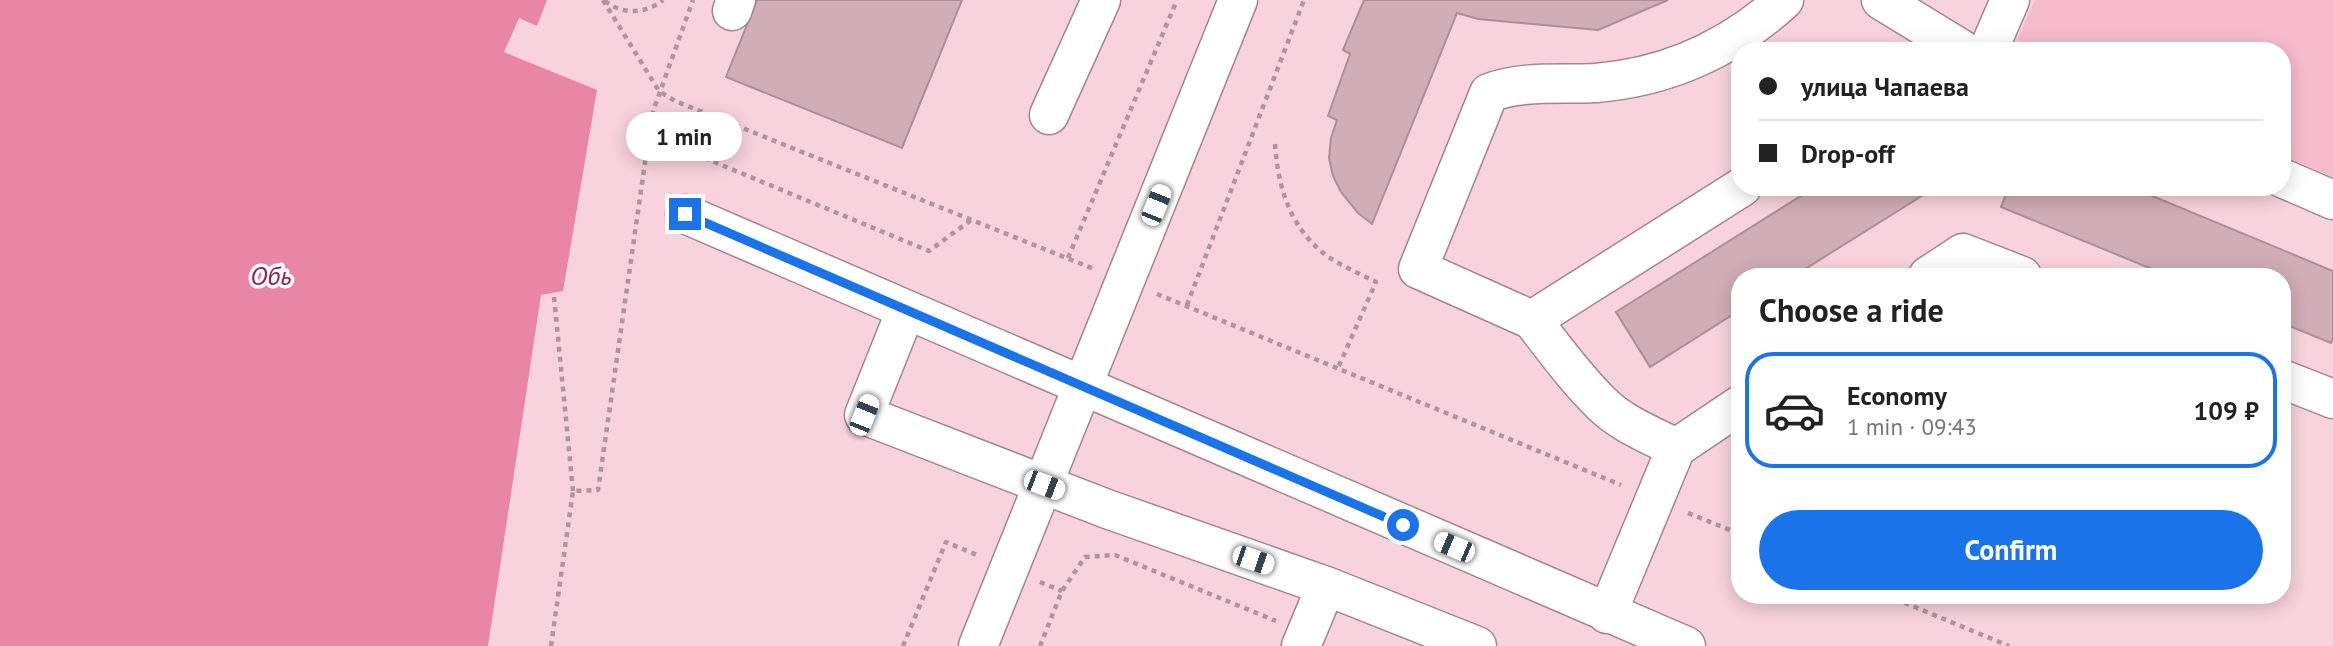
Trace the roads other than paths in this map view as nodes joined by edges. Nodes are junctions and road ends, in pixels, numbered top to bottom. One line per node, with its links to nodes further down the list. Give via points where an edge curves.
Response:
1 (1101, 0): 8 (street)
2 (1238, 0): 18 (street)
3 (1784, 0): 16 (street, via 1728,44 1680,65 1597,83 1508,85 1489,93 1418,270)
4 (1881, 0): 6 (street)
5 (2010, 0): 7 (street)
6 (1959, 42)
7 (1980, 42)
8 (1049, 115)
9 (2291, 182): 11 (street)
10 (1731, 194): 16 (street)
11 (2333, 200)
12 (685, 214): 15 (street)
13 (1940, 268): 14 (street, via 1963,253)
14 (2001, 268)
15 (906, 310): 18 (street); 22 (street, via 864,415)
16 (1532, 320): 21 (street, via 1603,405)
17 (2291, 383): 19 (street)
18 (1082, 387): 22 (street); 24 (street)
19 (2333, 399)
20 (1731, 411): 21 (street)
21 (1676, 448): 24 (street)
22 (1044, 485): 23 (street); 26 (street)
23 (1326, 586): 25 (street); 27 (street)
24 (1607, 614): 28 (street)
25 (1303, 639)
26 (978, 646)
27 (1477, 646)
28 (1686, 646)

